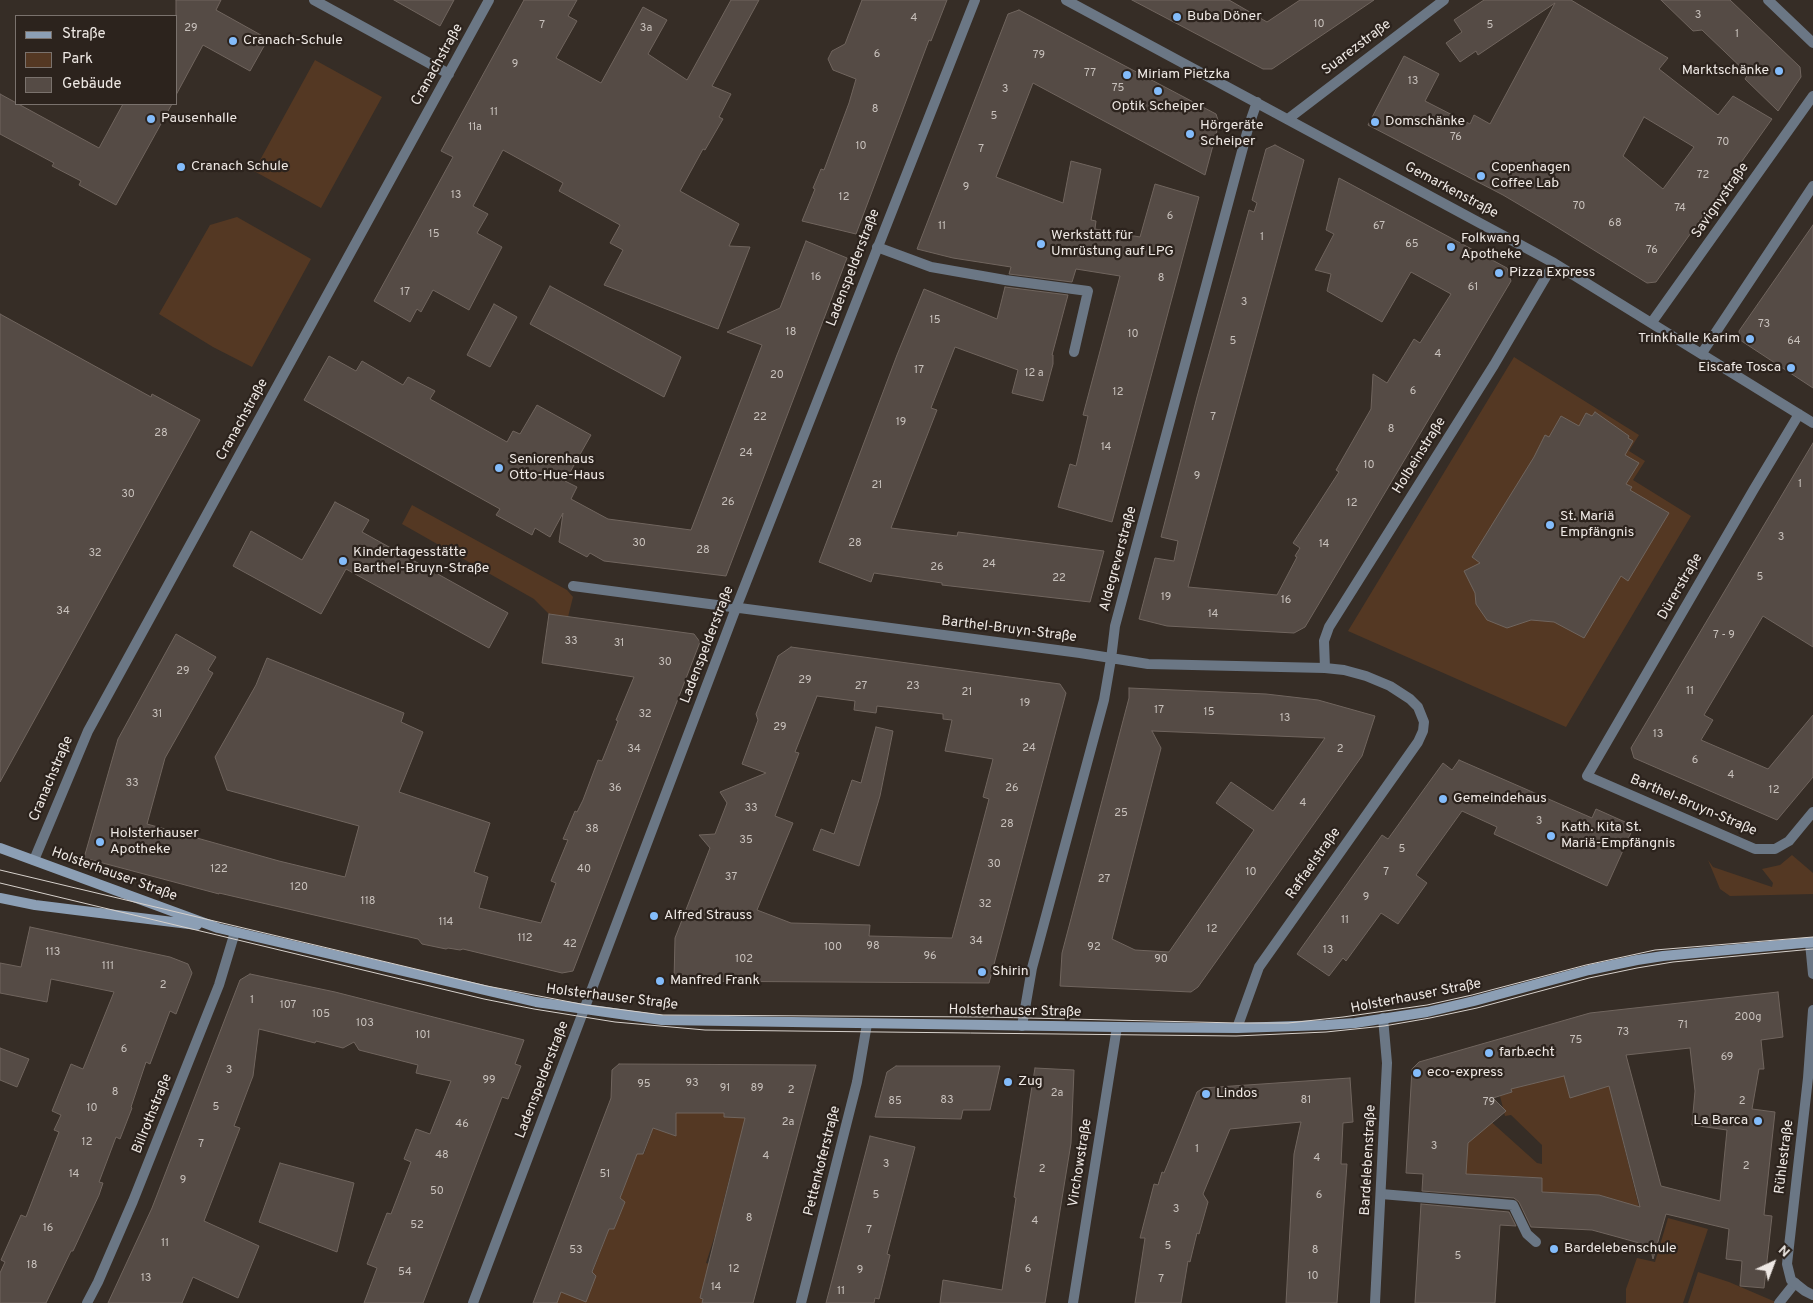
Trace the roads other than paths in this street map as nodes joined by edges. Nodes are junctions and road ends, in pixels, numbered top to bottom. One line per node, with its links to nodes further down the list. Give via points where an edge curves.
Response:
1 (314, 0): 8 (street)
2 (489, 0): 8 (street, Cranachstraße)
3 (975, 0): 13 (street, Ladenspelderstraße)
4 (1066, 0): 10 (street, Gemarkenstraße)
5 (1444, 0): 11 (street, Suarezstraße)
6 (1768, 0): 7 (street)
7 (1813, 43)
8 (449, 74): 28 (street, Cranachstraße, via 88,731)
9 (1813, 96): 15 (street, Savignystraße)
10 (1257, 102): 11 (street, Gemarkenstraße); 22 (street, Aldegreverstraße, via 1115,626)
11 (1288, 119): 14 (street, Gemarkenstraße)
12 (1813, 186): 17 (street)
13 (877, 248): 16 (street, via 931,267 1088,291); 21 (street, Ladenspelderstraße)
14 (1554, 263): 15 (street, Gemarkenstraße); 23 (street, Holbeinstraße, via 1494,365 1329,627 1324,641)
15 (1652, 322): 17 (street, Gemarkenstraße)
16 (1074, 352)
17 (1702, 353): 18 (street, Gemarkenstraße)
18 (1799, 414): 19 (street, Gemarkenstraße); 25 (street, Dürerstraße)
19 (1813, 423)
20 (573, 586): 21 (street, Barthel-Bruyn-Straße)
21 (736, 608): 22 (street, Barthel-Bruyn-Straße); 34 (street, Ladenspelderstraße)
22 (1111, 659): 23 (street, Barthel-Bruyn-Straße, via 1148,664); 38 (street, Aldegreverstraße, via 1104,700 1032,968)
23 (1325, 668): 24 (street, Barthel-Bruyn-Straße, via 1366,676 1390,686 1418,707)
24 (1424, 722): 40 (street, Raffaelstraße, via 1418,742 1259,967)
25 (1588, 776): 26 (street, Barthel-Bruyn-Straße, via 1755,849 1774,849 1789,841)
26 (1813, 812)
27 (0, 848): 28 (main road, Holsterhauser Straße)
28 (34, 860): 30 (main road, Holsterhauser Straße)
29 (0, 898): 30 (main road, Holsterhauser Straße)
30 (218, 928): 31 (main road, Holsterhauser Straße)
31 (235, 932): 34 (main road, Holsterhauser Straße, via 499,994); 45 (street, Billrothstraße, via 219,985 133,1201)
32 (1811, 942): 33 (street); 36 (main road, Holsterhauser Straße, via 1637,960 1427,1012)
33 (1813, 974)
34 (585, 1009): 37 (main road, Holsterhauser Straße, via 662,1020); 46 (street, Ladenspelderstraße)
35 (1813, 1010): 43 (street, Rühlestraße, via 1787,1264 1791,1280)
36 (1383, 1018): 40 (main road, Holsterhauser Straße, via 1326,1026); 41 (street, Bardelebenstraße, via 1387,1063)
37 (867, 1024): 38 (main road, Holsterhauser Straße); 47 (street, Pettenkoferstraße, via 857,1082)
38 (1022, 1026): 39 (main road, Holsterhauser Straße)
39 (1117, 1027): 40 (main road, Holsterhauser Straße); 48 (street, Virchowstraße)
40 (1237, 1028)
41 (1381, 1194): 42 (street, via 1513,1205 1527,1234); 49 (street, Bardelebenstraße)
42 (1536, 1242)
43 (1795, 1283): 44 (street); 50 (street)
44 (1813, 1295)
45 (87, 1303)
46 (473, 1303)
47 (801, 1303)
48 (1073, 1303)
49 (1375, 1303)
50 (1779, 1303)

